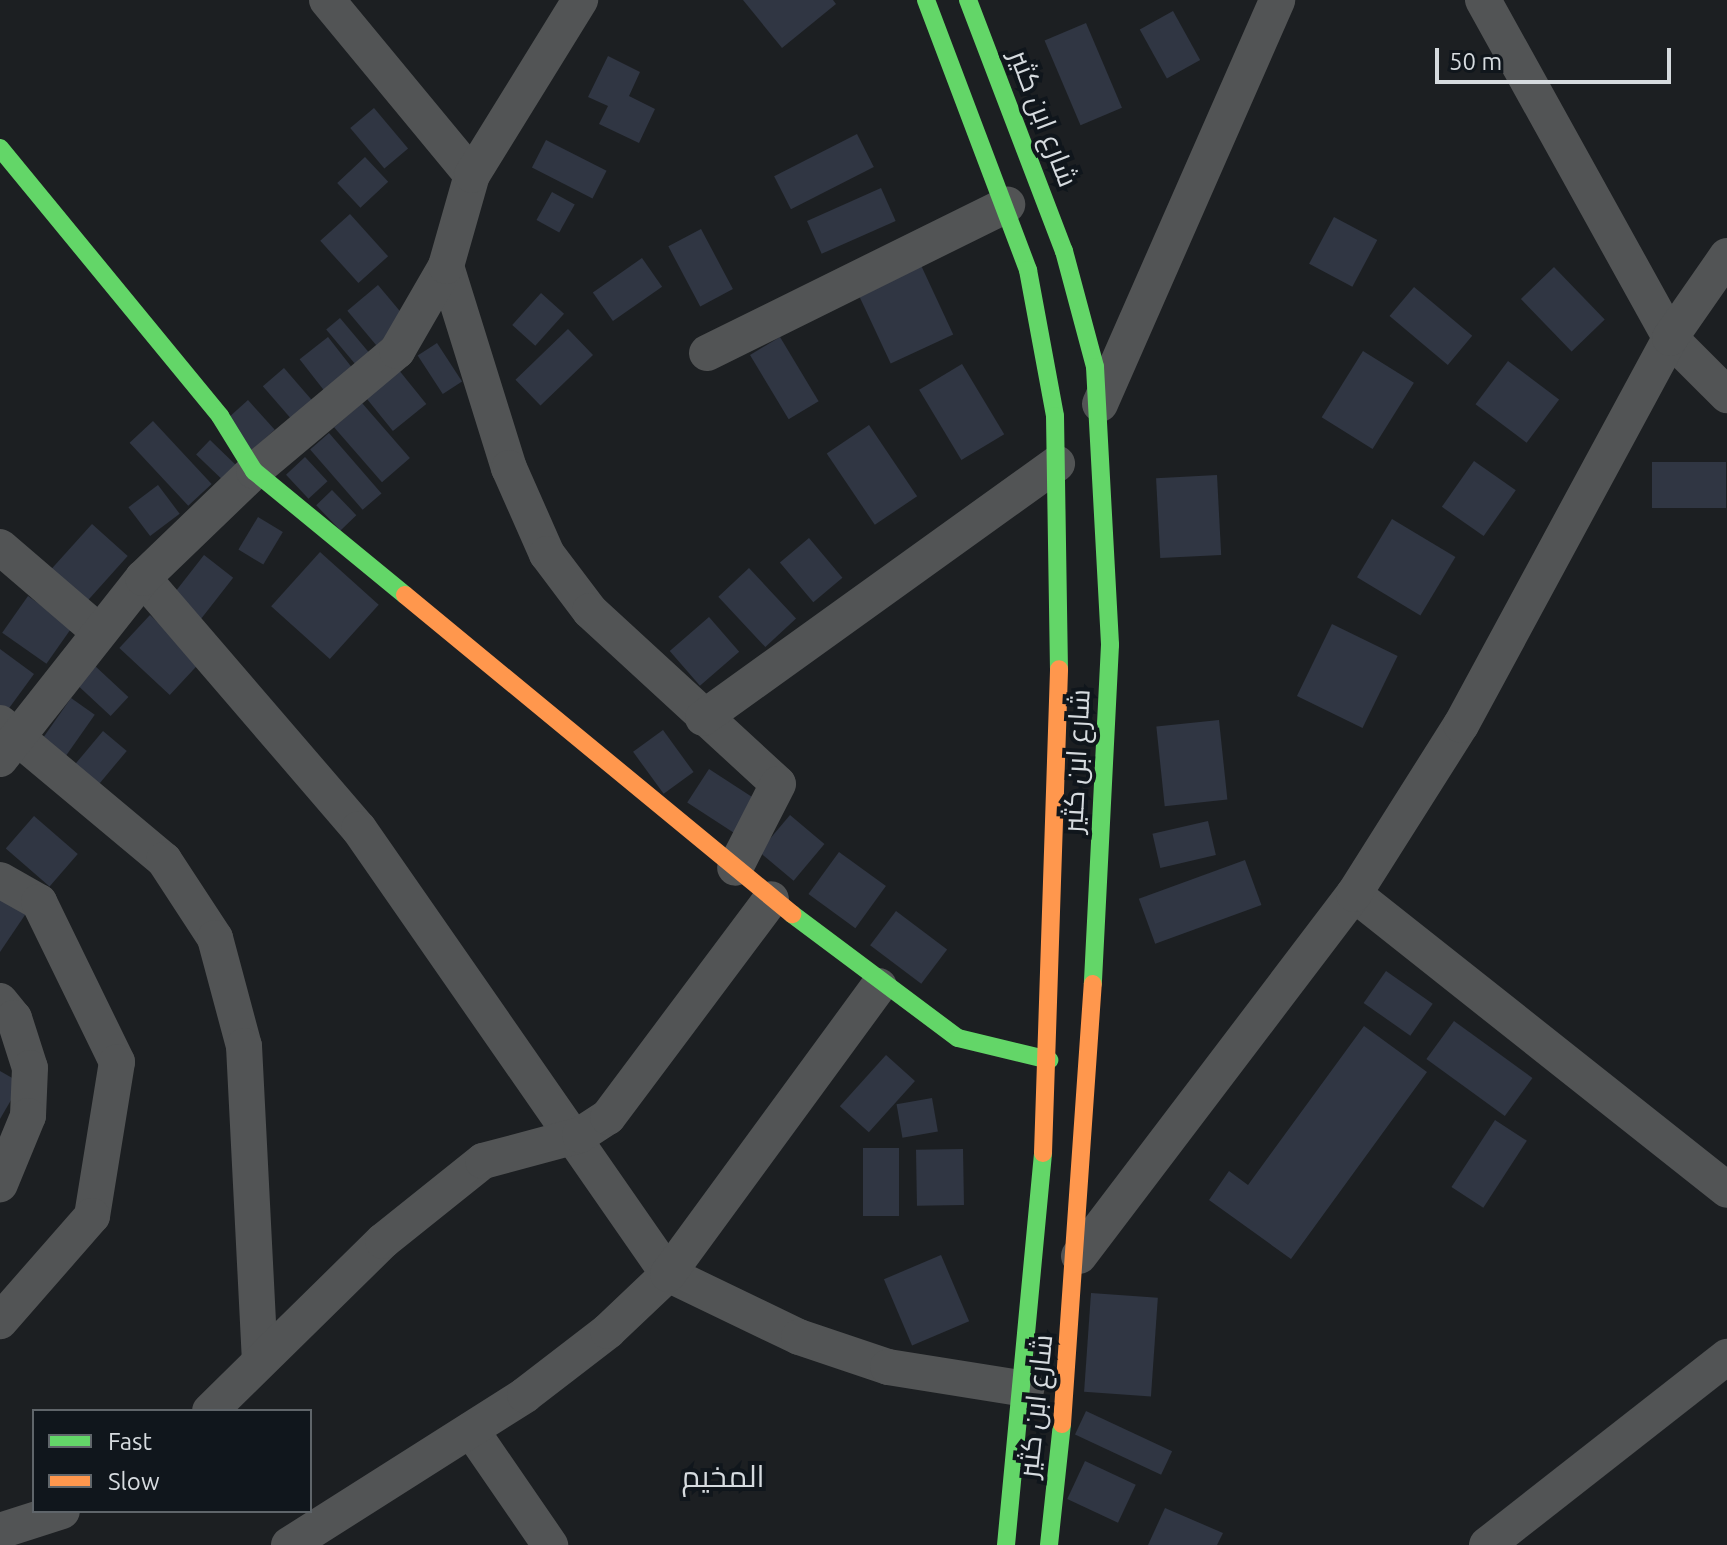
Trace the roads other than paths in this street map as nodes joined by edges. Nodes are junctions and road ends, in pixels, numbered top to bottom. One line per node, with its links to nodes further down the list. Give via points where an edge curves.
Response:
1 (327, 0): 8 (street)
2 (580, 0): 8 (street)
3 (926, 0): 9 (street, شارع ابن كثير)
4 (968, 0): 15 (street, شارع ابن كثير, via 1064,251)
5 (1277, 0): 15 (street)
6 (1483, 0): 12 (street)
7 (0, 148): 17 (street, via 220,416)
8 (472, 175): 11 (street)
9 (1007, 205): 13 (street); 16 (street, شارع ابن كثير, via 1047,355)
10 (1727, 256): 12 (street)
11 (446, 266): 17 (street, via 397,351); 21 (street, via 509,468 547,554 590,611)
12 (1670, 338): 14 (street); 25 (street, via 1461,725)
13 (707, 353)
14 (1727, 395)
15 (1100, 404): 33 (street, شارع ابن كثير, via 1110,645)
16 (1057, 464): 21 (street); 29 (street, شارع ابن كثير, via 1063,587)
17 (254, 471): 19 (street); 23 (street)
18 (0, 547): 20 (street)
19 (143, 578): 20 (street); 30 (street, via 359,829)
20 (97, 630): 22 (street)
21 (703, 718): 23 (street, via 778,784)
22 (6, 739): 37 (street, via 164,860 215,938 244,1046)
23 (735, 868): 26 (street)
24 (0, 880): 35 (street, via 39,902 117,1062 92,1216)
25 (1354, 894): 32 (street); 33 (street)
26 (771, 899): 27 (street); 30 (street, via 633,1089 601,1123)
27 (879, 986): 29 (street, via 958,1038); 34 (street)
28 (0, 1001): 31 (street, via 14,1018 30,1068 28,1116)
29 (1049, 1060): 38 (street, شارع ابن كثير)
30 (569, 1138): 34 (street); 37 (street, via 483,1161 383,1241)
31 (0, 1184)
32 (1727, 1190)
33 (1079, 1256): 46 (street, شارع ابن كثير)
34 (668, 1274): 38 (street, via 799,1337 888,1367); 40 (street, via 569,1364)
35 (0, 1321)
36 (1727, 1357): 47 (street)
37 (260, 1358): 39 (street)
38 (1026, 1389): 45 (street, شارع ابن كثير)
39 (212, 1409)
40 (471, 1430): 43 (street); 44 (street)
41 (56, 1513): 42 (street)
42 (0, 1531)
43 (289, 1545)
44 (550, 1545)
45 (1006, 1545)
46 (1049, 1545)
47 (1487, 1545)

